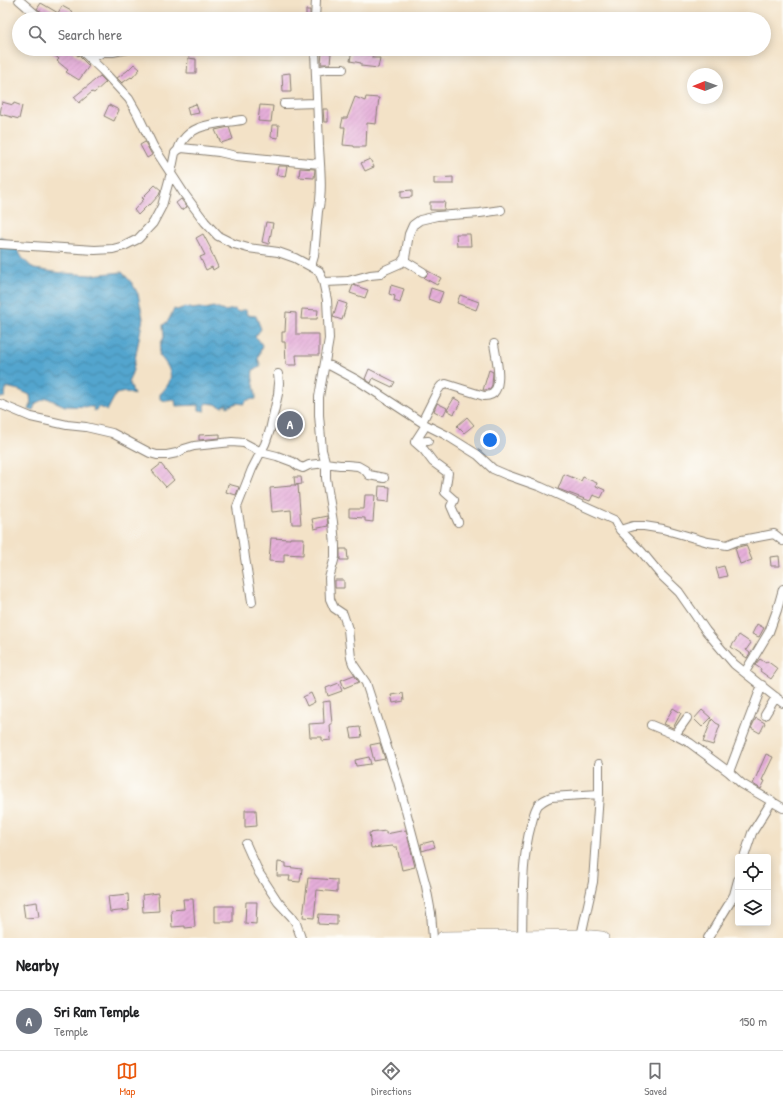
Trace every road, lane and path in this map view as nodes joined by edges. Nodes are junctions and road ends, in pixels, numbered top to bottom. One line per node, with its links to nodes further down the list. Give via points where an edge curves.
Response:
1 (18, 0): 3 (street)
2 (316, 0): 4 (street)
3 (33, 12)
4 (315, 12)
5 (88, 56): 8 (street)
6 (96, 56): 8 (street)
7 (316, 56): 10 (street)
8 (91, 59): 16 (street, via 129,99 153,146)
9 (344, 69): 10 (street)
10 (316, 71): 11 (street)
11 (317, 103): 12 (street); 15 (street)
12 (284, 104)
13 (242, 120): 14 (street, via 198,128 184,138)
14 (178, 150): 15 (street, via 193,149); 16 (street)
15 (320, 164): 20 (street, via 319,207)
16 (171, 173): 18 (street, via 162,206 153,223 138,239 124,246 95,250); 20 (street, via 205,222 218,236 248,248 278,252)
17 (500, 210): 19 (street, via 420,220 412,225)
18 (0, 244)
19 (403, 260): 21 (street); 22 (street, via 380,274 348,281)
20 (311, 266): 22 (street, via 319,271)
21 (423, 272)
22 (323, 281): 24 (street, via 327,300 329,340)
23 (494, 344): 27 (street, via 498,372 495,392 490,396 484,396 446,384 438,390)
24 (325, 364): 27 (street, via 357,380); 33 (street, via 319,409)
25 (278, 374): 32 (street, via 278,394 273,418)
26 (0, 404): 32 (street, via 31,417 112,433 157,455 177,453 194,446 232,442 244,443)
27 (424, 423): 29 (street); 36 (street, via 478,455 493,469 541,487 614,520)
28 (428, 441): 29 (street)
29 (415, 442): 30 (street)
30 (424, 450): 31 (street); 35 (street, via 433,462 448,473 445,492 454,500 451,506)
31 (434, 450)
32 (261, 452): 33 (street, via 293,462 303,468); 39 (street, via 237,507)
33 (325, 463): 34 (street, via 358,466 369,475); 58 (street, via 335,545 335,557 329,578 330,600 334,608 343,614 348,629 351,658 366,683 398,781 426,886)
34 (384, 478)
35 (458, 522)
36 (620, 530): 37 (street, via 644,526 727,545 774,534); 40 (street, via 679,592 706,631 734,664)
37 (783, 541)
38 (783, 592): 40 (street, via 769,632)
39 (252, 602)
40 (745, 672): 41 (street)
41 (762, 685): 42 (street); 48 (street)
42 (780, 700): 43 (street)
43 (765, 715)
44 (687, 718): 46 (street)
45 (651, 725): 46 (street)
46 (675, 735): 48 (street)
47 (599, 764): 49 (street)
48 (729, 772): 50 (street, via 742,784)
49 (599, 794): 55 (street, via 593,882); 56 (street, via 551,797 539,804 529,830 524,858)
50 (772, 801): 51 (street); 53 (street, via 752,833)
51 (783, 808)
52 (246, 844): 57 (street, via 259,873 296,923)
53 (745, 854)
54 (735, 890): 62 (street, via 730,904)
55 (580, 936): 56 (main road); 61 (main road)
56 (522, 937): 60 (main road)
57 (301, 938)
58 (433, 938)
59 (443, 938): 60 (main road)
60 (483, 938)
61 (602, 938)
62 (708, 938)

